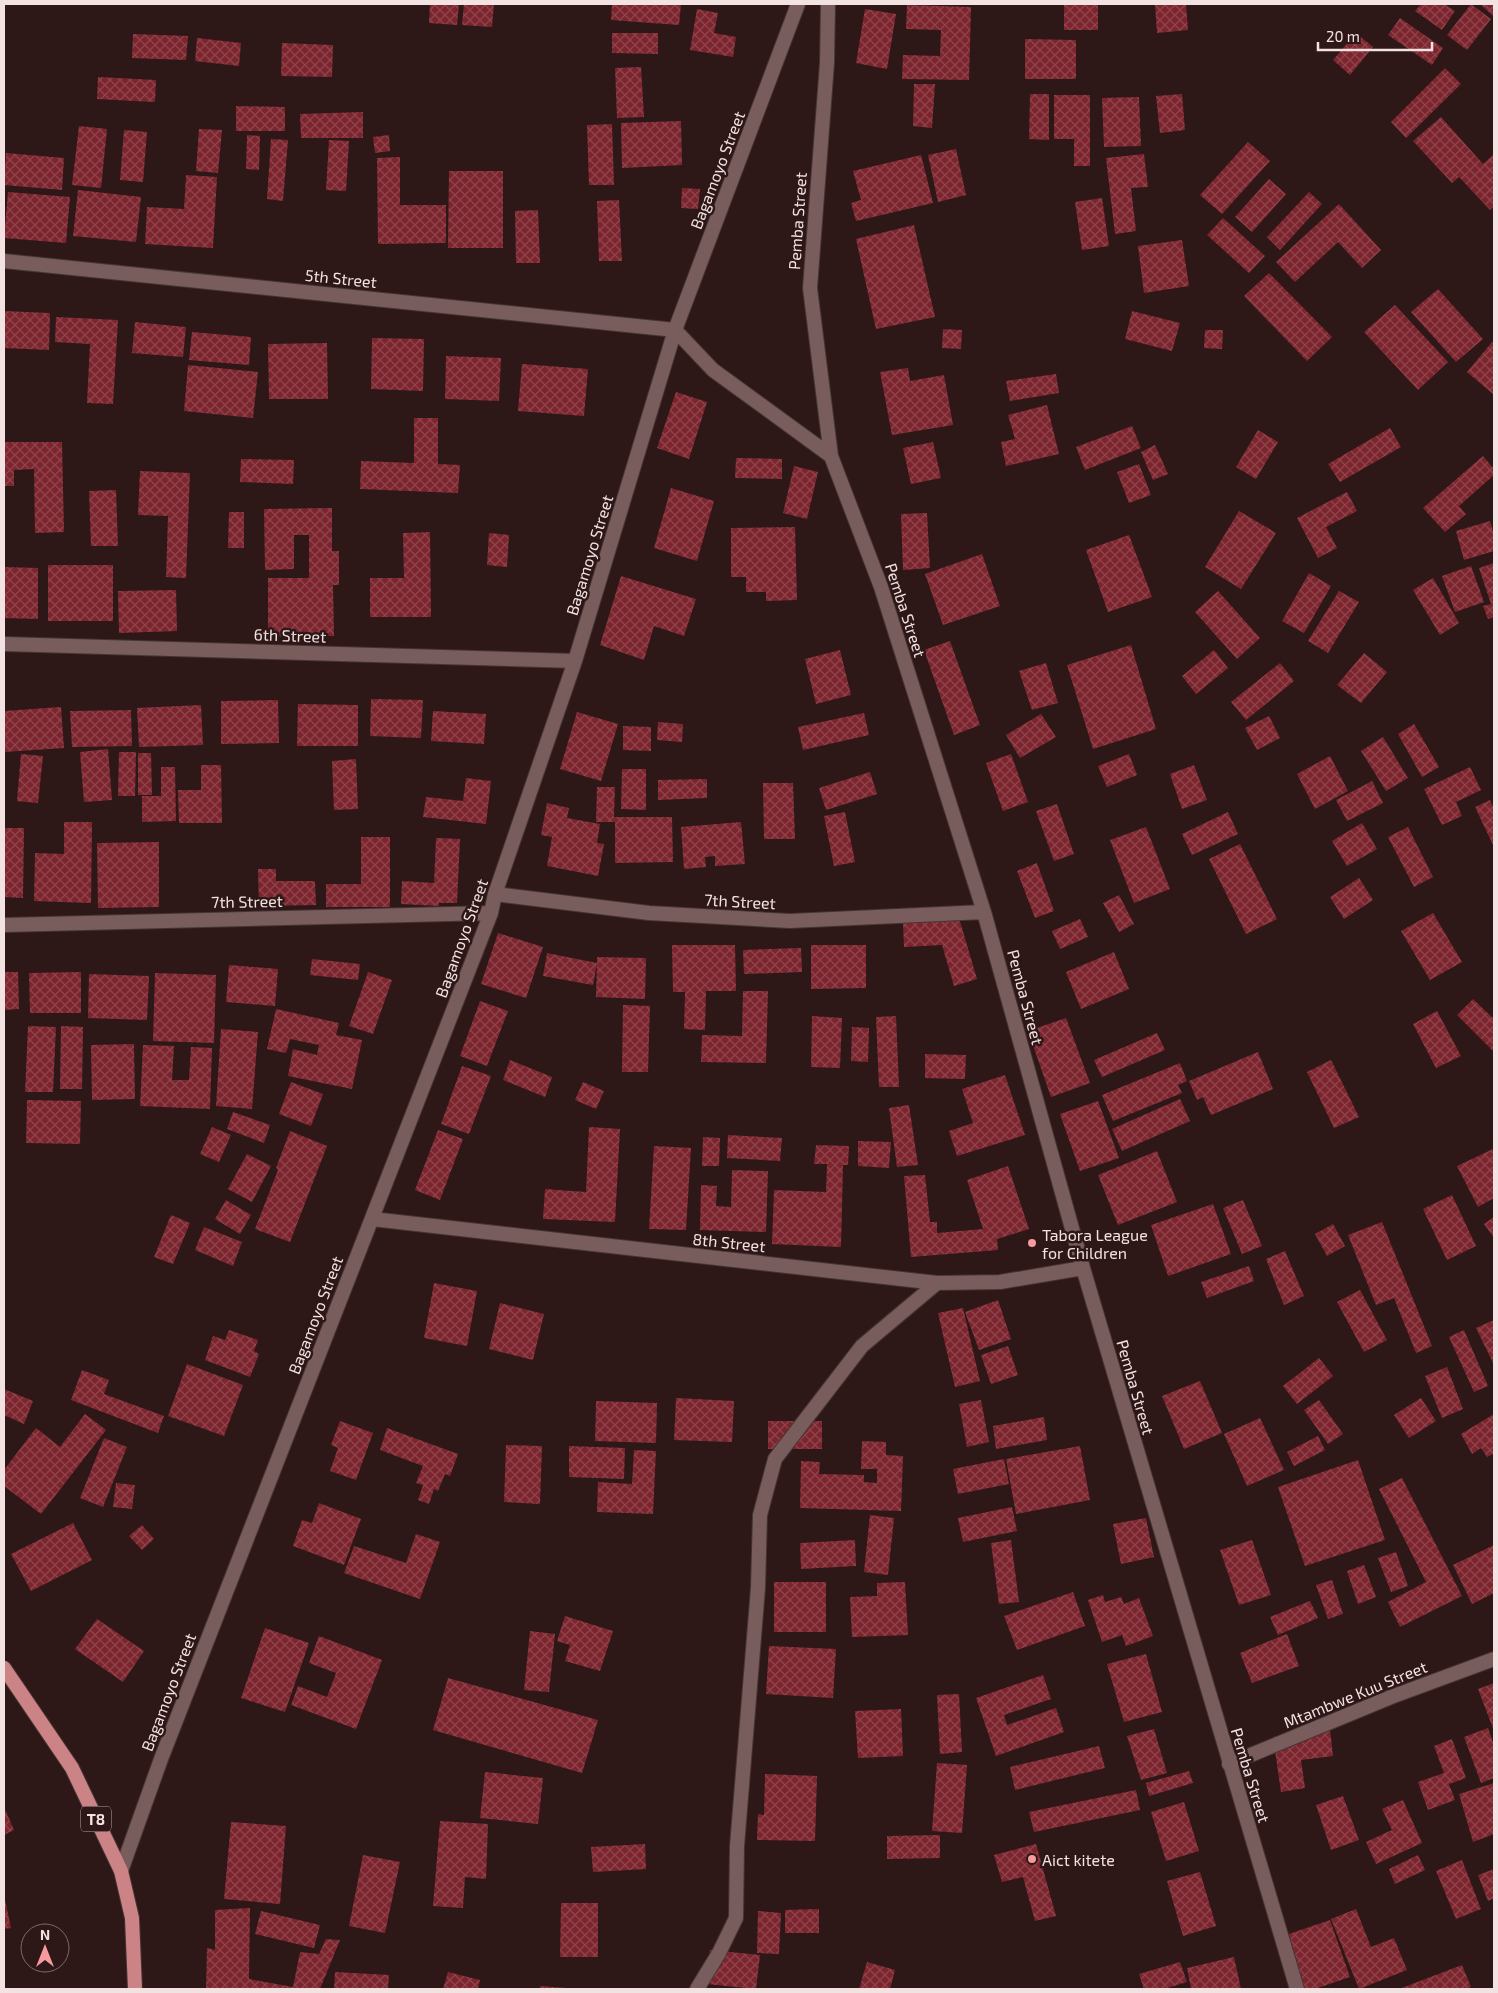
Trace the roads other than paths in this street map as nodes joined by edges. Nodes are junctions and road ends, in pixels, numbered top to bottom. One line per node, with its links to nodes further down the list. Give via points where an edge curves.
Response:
1 (798, 4): 4 (street, Bagamoyo Street)
2 (828, 4): 5 (street, Pemba Street, via 827,63 810,288)
3 (4, 261): 4 (street, 5th Street)
4 (675, 330): 5 (street, via 713,370); 7 (street, Bagamoyo Street)
5 (831, 456): 9 (street, Pemba Street, via 881,587)
6 (4, 644): 7 (street, 6th Street)
7 (575, 661): 8 (street, Bagamoyo Street)
8 (495, 894): 9 (street, 7th Street, via 649,913 790,921); 10 (street, Bagamoyo Street)
9 (984, 912): 13 (street, Pemba Street)
10 (491, 913): 11 (street, 7th Street); 12 (street, Bagamoyo Street)
11 (4, 925)
12 (372, 1219): 14 (street, 8th Street); 18 (street, Bagamoyo Street, via 160,1759)
13 (1083, 1268): 14 (street, 8th Street, via 1000,1282); 17 (street, Pemba Street)
14 (937, 1283): 20 (street, via 862,1346 775,1459 760,1515 736,1918)
15 (1494, 1659): 17 (street, Mtambwe Kuu Street, via 1391,1696)
16 (4, 1668): 18 (highway, T8, via 72,1768)
17 (1229, 1764): 21 (street, Pemba Street)
18 (121, 1871): 19 (highway, T8, via 132,1918)
19 (134, 1989)
20 (697, 1989)
21 (1297, 1989)

